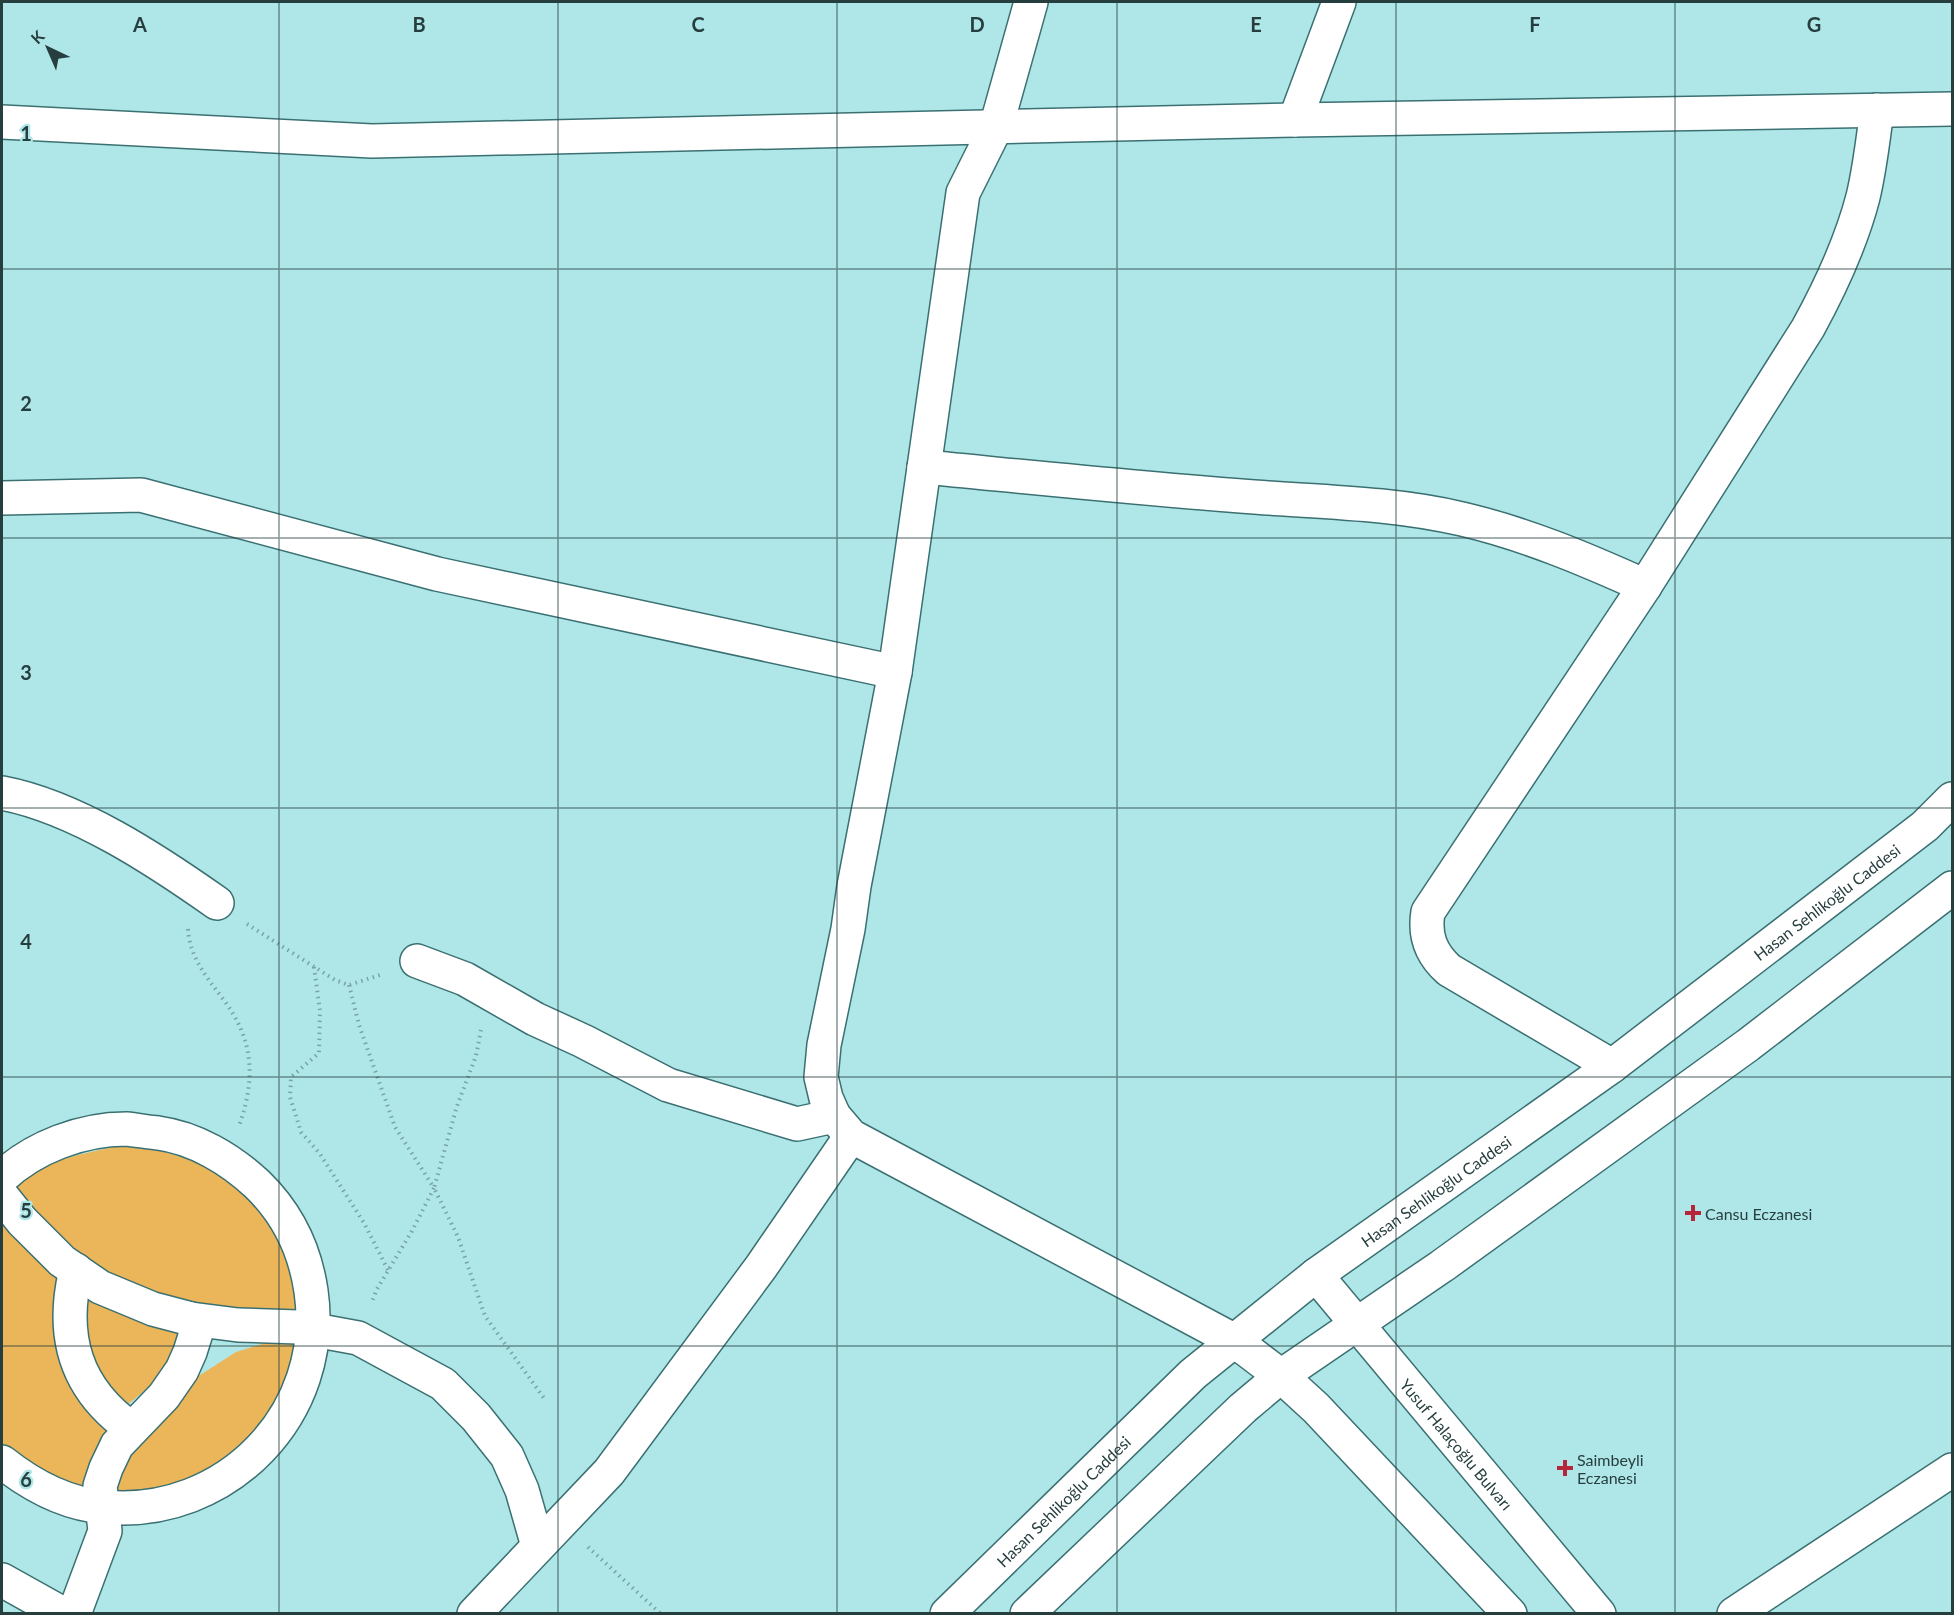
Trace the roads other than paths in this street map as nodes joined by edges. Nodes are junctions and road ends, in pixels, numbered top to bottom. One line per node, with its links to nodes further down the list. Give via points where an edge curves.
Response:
1 (1031, 2): 7 (street)
2 (1339, 2): 5 (street)
3 (1953, 109): 4 (street)
4 (1876, 110): 5 (street); 10 (street, via 1863,197 1831,285 1808,328)
5 (1295, 120): 7 (street)
6 (2, 122): 7 (street, via 372,141)
7 (996, 127): 8 (street, via 963,193)
8 (924, 467): 10 (street, via 1402,508 1519,534); 11 (street)
9 (2, 498): 11 (street, via 141,495 437,574)
10 (1645, 586): 17 (street, via 1428,912 1426,924 1430,948 1449,970)
11 (895, 672): 18 (street, via 824,1045 821,1077 826,1098)
12 (2, 793): 15 (street, via 87,822)
13 (1953, 799): 17 (street, Hasan Sehlikoğlu Caddesi, via 1925,826)
14 (1953, 888): 24 (street, via 1749,1045)
15 (207, 896)
16 (417, 961): 18 (street, via 456,975 668,1085 797,1124)
17 (1612, 1066): 22 (street, Hasan Sehlikoğlu Caddesi)
18 (843, 1126): 26 (street); 32 (street, via 761,1267 609,1472)
19 (2, 1177): 25 (street, via 47,1147 86,1134 126,1130 167,1134 206,1147 241,1168 270,1197 293,1231 308,1269)
20 (2, 1196): 21 (street, via 21,1221)
21 (76, 1270): 23 (street, via 100,1287 153,1309); 28 (street, via 70,1293 73,1350 89,1389 111,1415)
22 (1316, 1275): 24 (street, Yusuf Halaçoğlu Bulvarı); 26 (street, Hasan Sehlikoğlu Caddesi)
23 (191, 1319): 25 (street); 28 (street, via 196,1333 182,1370 164,1396)
24 (1355, 1324): 27 (street); 40 (street, Yusuf Halaçoğlu Bulvarı)
25 (313, 1329): 31 (street, via 312,1350 300,1389 281,1426 254,1457 221,1481 184,1498 144,1507); 32 (street, via 358,1338 443,1384 507,1456 522,1490)
26 (1235, 1341): 27 (street); 37 (street, Hasan Sehlikoğlu Caddesi, via 1193,1374)
27 (1281, 1376): 38 (street); 39 (street, via 1316,1408)
28 (132, 1429): 31 (street, via 117,1445 106,1468 100,1486)
29 (2, 1462): 31 (street, via 26,1481 63,1498)
30 (1953, 1470): 41 (street)
31 (103, 1507): 35 (street, via 105,1531)
32 (538, 1546): 36 (street)
33 (2, 1580): 34 (street)
34 (63, 1614)
35 (74, 1614)
36 (474, 1614)
37 (947, 1614)
38 (1027, 1614)
39 (1510, 1614)
40 (1599, 1614)
41 (1734, 1614)

